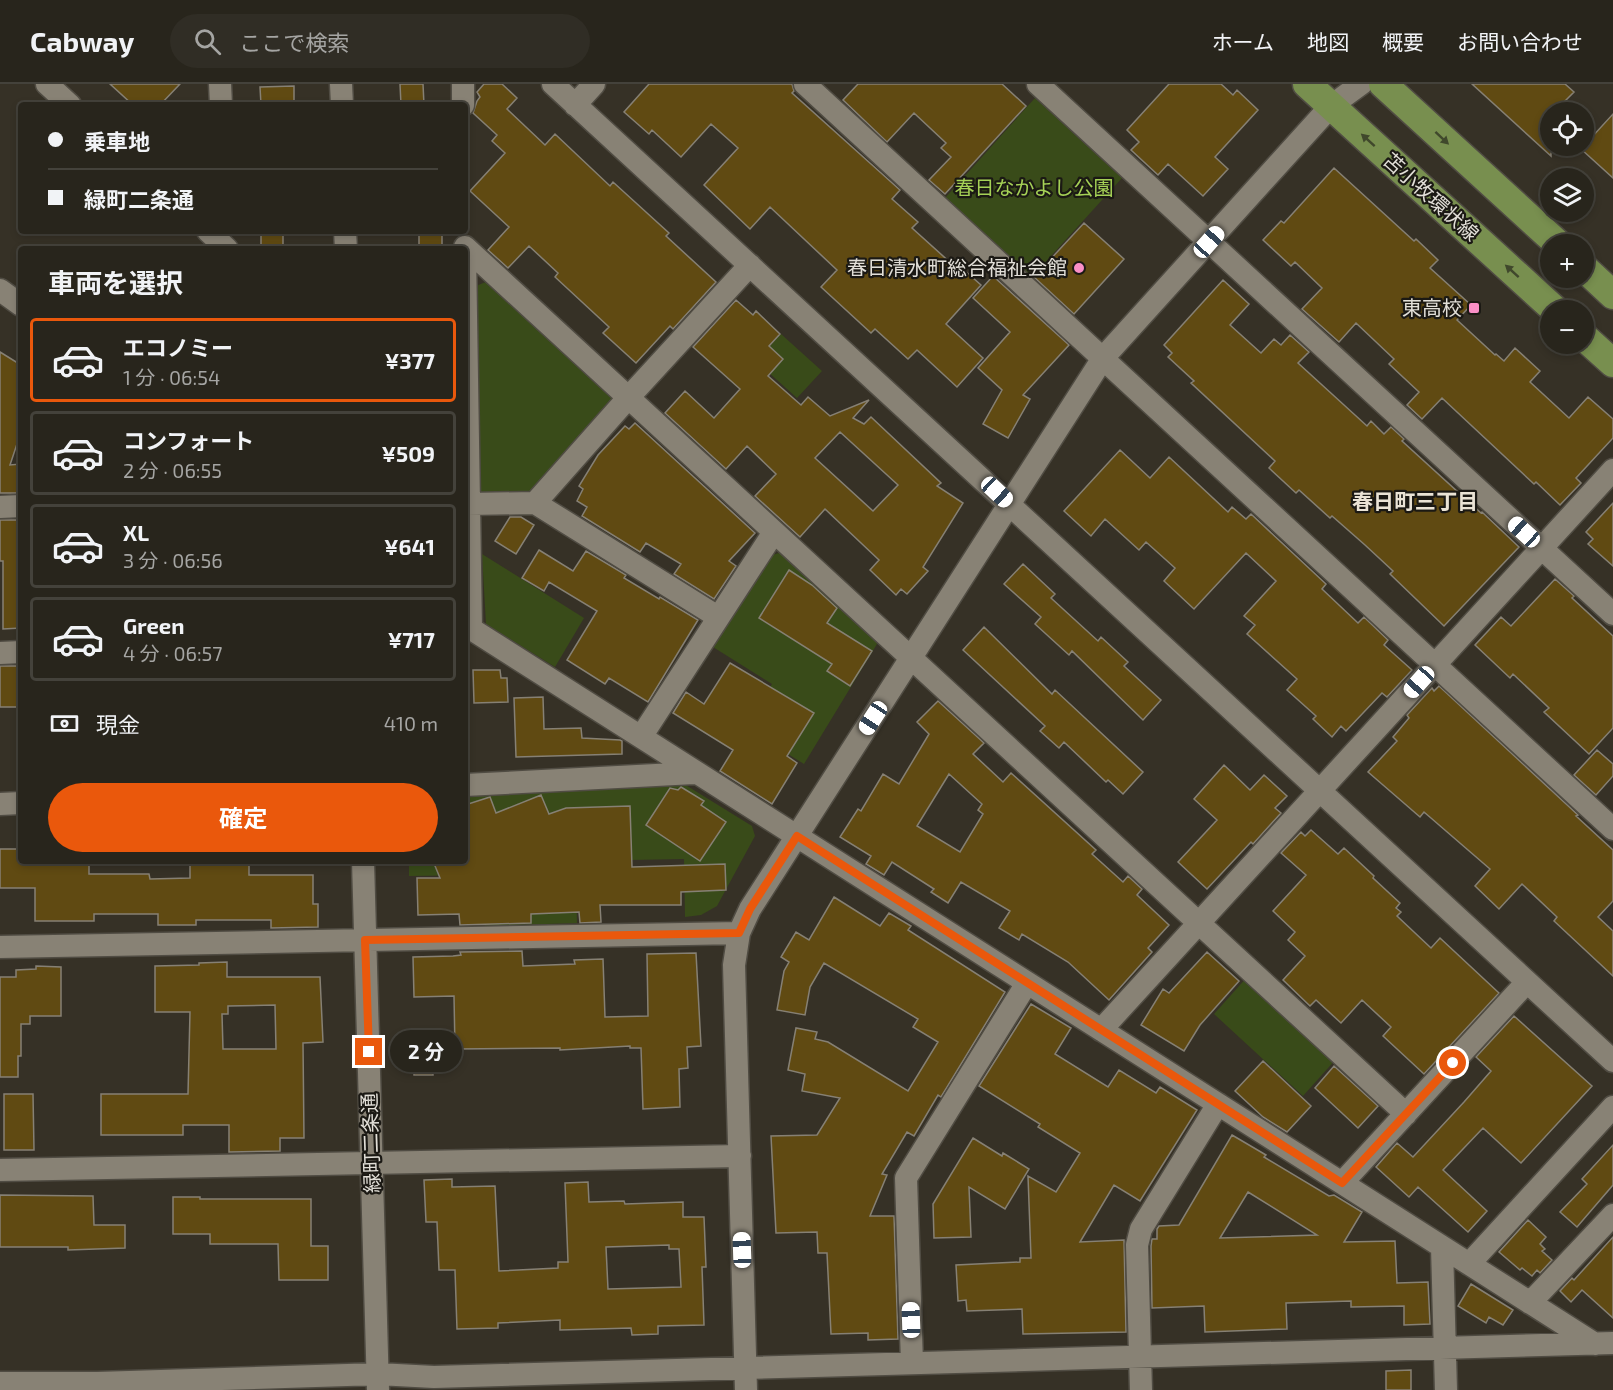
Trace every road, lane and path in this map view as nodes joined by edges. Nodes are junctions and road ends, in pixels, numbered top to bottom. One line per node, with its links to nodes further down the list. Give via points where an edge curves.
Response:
1 (47, 84): 12 (street)
2 (220, 84): 13 (street)
3 (341, 84): 14 (street)
4 (463, 84): 15 (street)
5 (553, 84): 16 (street)
6 (594, 84): 16 (street)
7 (805, 84): 30 (street)
8 (1038, 84): 20 (street)
9 (1307, 84): 17 (main road, 苫小牧環状線)
10 (1361, 84): 17 (street)
11 (1383, 84): 19 (main road, one-way to 19)
12 (67, 102)
13 (221, 102)
14 (342, 102)
15 (463, 102)
16 (575, 105): 23 (street)
17 (1331, 106): 20 (street); 27 (main road, 苫小牧環状線, one-way to 17)
18 (212, 234): 21 (street)
19 (1547, 234)
20 (1209, 242): 30 (street); 40 (street)
21 (226, 243)
22 (468, 248): 32 (street)
23 (750, 265): 32 (street); 36 (street)
24 (1594, 277): 26 (main road)
25 (0, 290): 28 (street)
26 (1613, 295)
27 (1544, 300)
28 (18, 303)
29 (1594, 346): 31 (main road)
30 (1103, 358): 36 (street); 47 (street)
31 (1613, 363)
32 (628, 398): 34 (street); 39 (street)
33 (1613, 470): 40 (street)
34 (535, 503): 35 (street); 42 (street)
35 (468, 504): 43 (street)
36 (1010, 504): 46 (street); 51 (street)
37 (18, 506): 38 (street)
38 (0, 507)
39 (774, 532): 42 (street); 46 (street)
40 (1542, 548): 41 (street); 47 (street)
41 (1613, 614)
42 (718, 617): 48 (street)
43 (468, 627): 48 (street)
44 (18, 652): 45 (street)
45 (0, 653)
46 (911, 658): 55 (street); 57 (street)
47 (1435, 665): 51 (street); 54 (street)
48 (641, 737): 49 (street)
49 (694, 773): 50 (street); 55 (street)
50 (468, 784)
51 (1320, 790): 57 (street); 61 (street)
52 (18, 803): 53 (street)
53 (0, 804)
54 (1613, 829)
55 (797, 836): 58 (street); 62 (street)
56 (363, 864): 59 (street, 緑町二条通)
57 (1198, 923): 63 (street); 67 (street)
58 (739, 933): 59 (street); 68 (street, via 734,964)
59 (365, 940): 60 (street); 69 (street, 緑町二条通)
60 (0, 947)
61 (1527, 982): 64 (street); 67 (street)
62 (1027, 983): 63 (street); 79 (street, via 906,1178)
63 (1101, 1030): 65 (street)
64 (1613, 1061)
65 (1218, 1104): 71 (street); 78 (street, via 1141,1229 1137,1245)
66 (1613, 1107): 74 (street)
67 (1406, 1114): 71 (street)
68 (740, 1156): 69 (street); 80 (street)
69 (372, 1163): 70 (street); 81 (street, 緑町二条通)
70 (0, 1170)
71 (1342, 1183): 73 (street)
72 (1613, 1215): 75 (street)
73 (1442, 1247): 74 (street); 77 (street)
74 (1469, 1264): 75 (street)
75 (1530, 1303): 76 (street)
76 (1604, 1344): 77 (street)
77 (1445, 1348): 78 (street); 85 (street)
78 (1140, 1357): 79 (street); 84 (street)
79 (912, 1363): 80 (street)
80 (746, 1379): 81 (street, via 434,1377)
81 (378, 1382): 83 (street)
82 (0, 1383): 83 (street)
83 (94, 1387)
84 (1141, 1390)
85 (1446, 1390)

